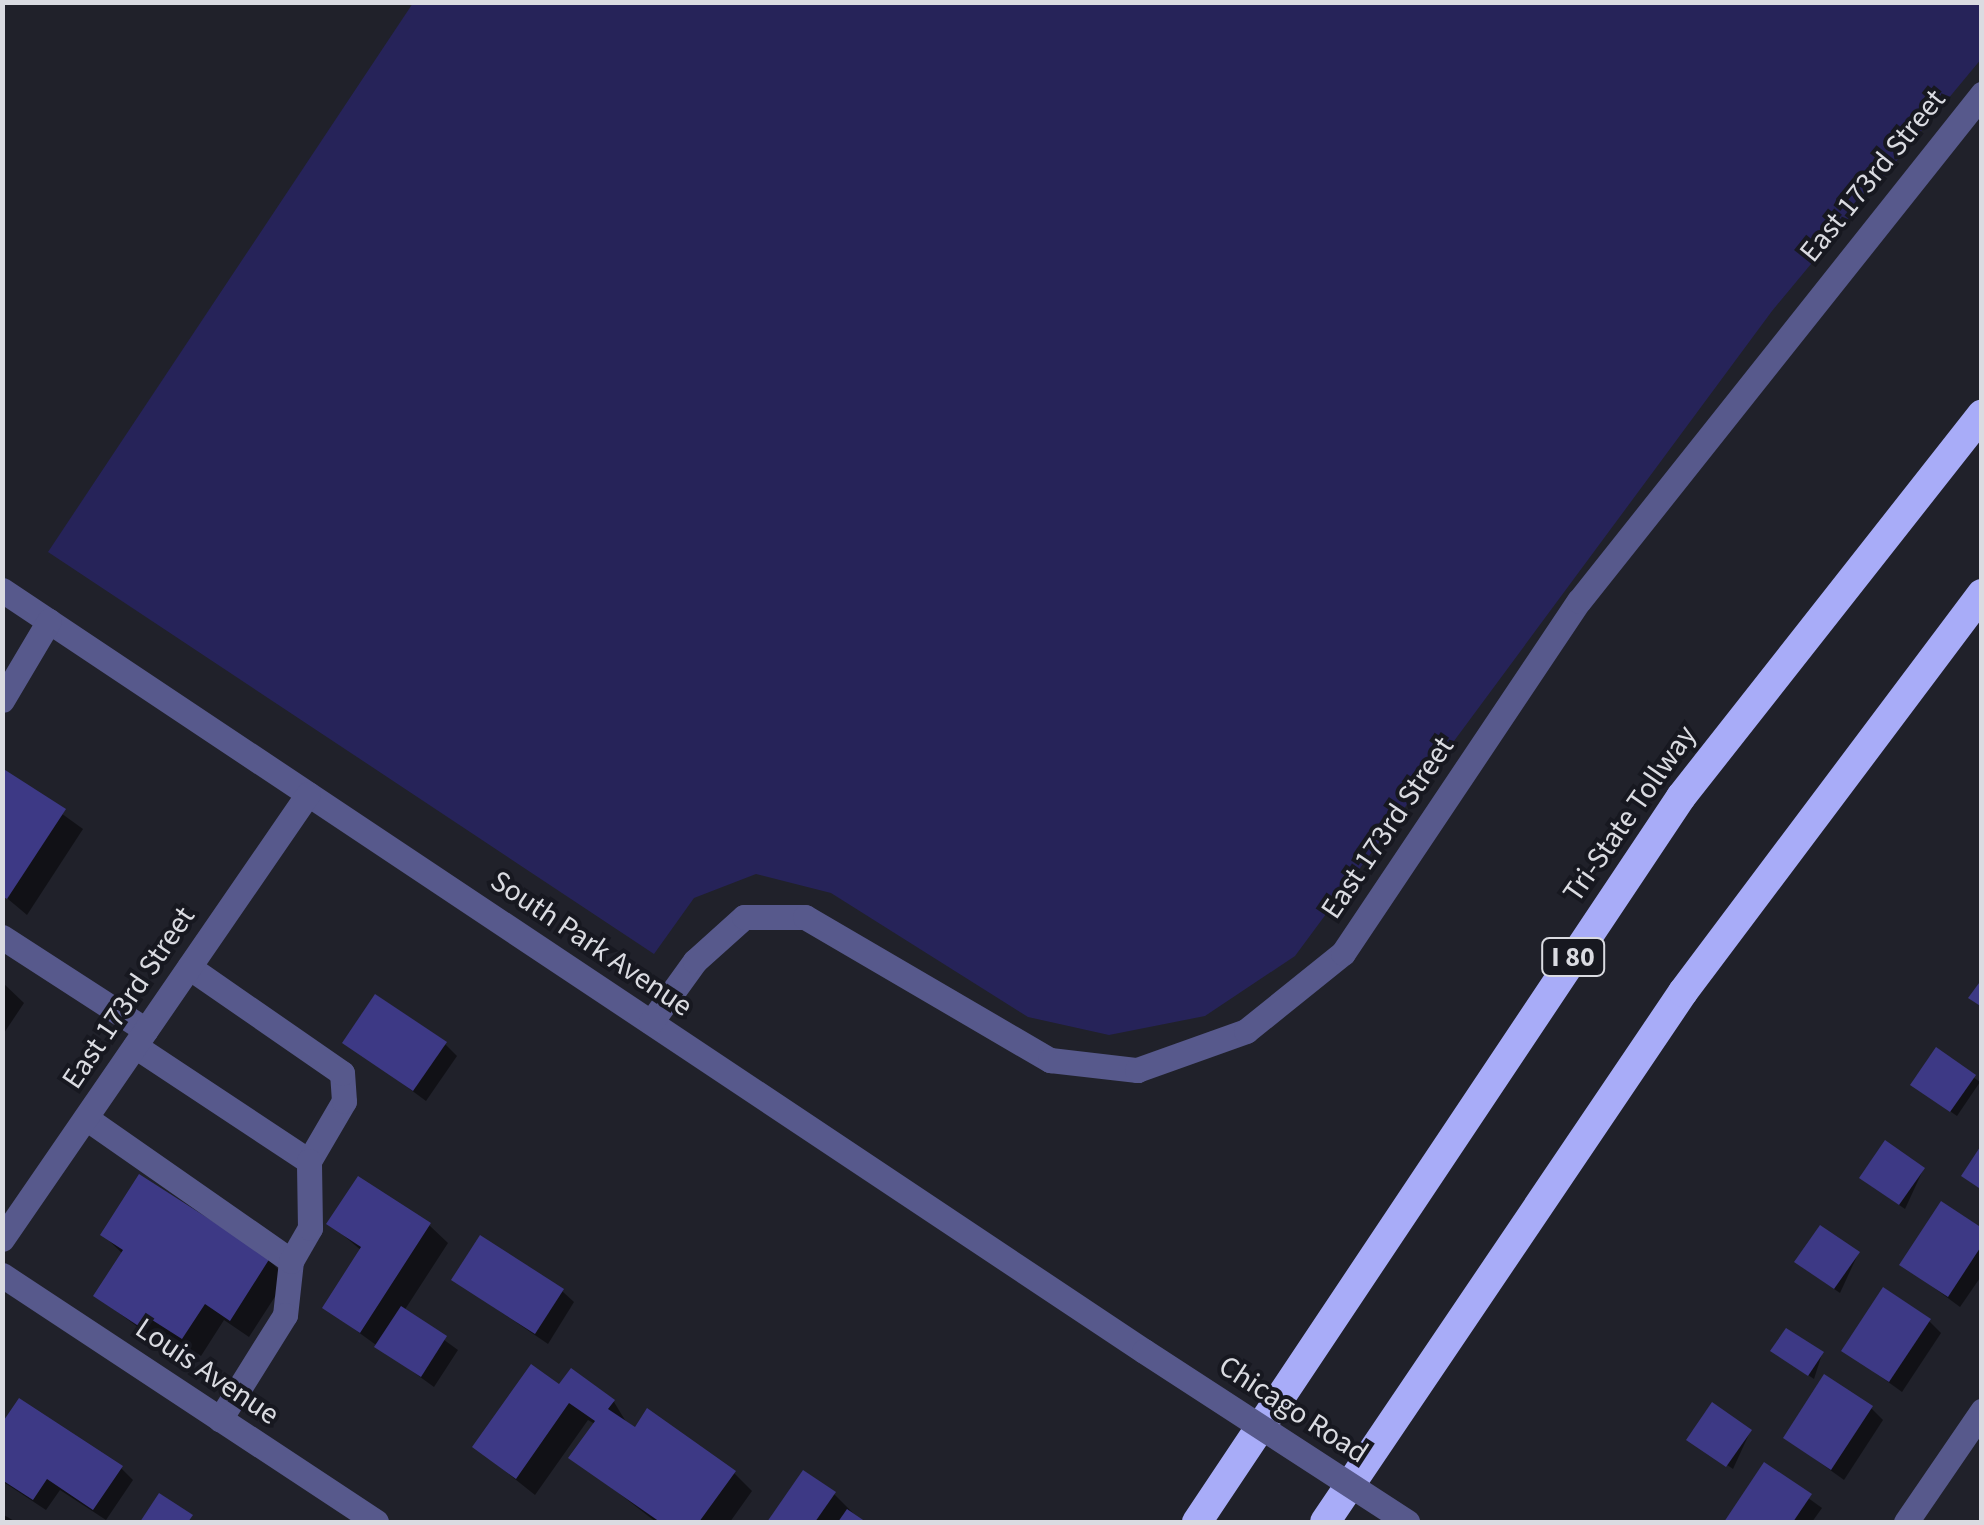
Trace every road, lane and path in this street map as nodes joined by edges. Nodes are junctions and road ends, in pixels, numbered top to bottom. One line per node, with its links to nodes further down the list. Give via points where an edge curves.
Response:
1 (1982, 94): 10 (street, East 173rd Street, via 1579,601 1343,953 1246,1031 1137,1070 1050,1060 805,917 744,917 695,961)
2 (1981, 415): 21 (highway, Tri-State Tollway / I 80, via 1681,798)
3 (2, 590): 5 (street, South Park Avenue)
4 (1982, 594): 22 (highway, via 1683,992)
5 (49, 622): 6 (street); 7 (street, South Park Avenue)
6 (2, 700)
7 (308, 794): 9 (street, East 173rd Street); 10 (street, South Park Avenue)
8 (2, 937): 11 (street)
9 (189, 967): 11 (street, East 173rd Street); 13 (street, via 342,1072 344,1101)
10 (650, 1022): 17 (street, South Park Avenue)
11 (141, 1038): 12 (street, East 173rd Street); 13 (street)
12 (86, 1118): 14 (street, East 173rd Street); 15 (street)
13 (309, 1161): 15 (street, via 310,1228)
14 (2, 1239)
15 (292, 1261): 19 (street, via 285,1316)
16 (2, 1275): 19 (street, Louis Avenue)
17 (1144, 1351): 23 (street, Chicago Road, bridge)
18 (1982, 1411): 24 (street)
19 (220, 1419): 20 (street, Louis Avenue)
20 (376, 1522)
21 (1197, 1522)
22 (1326, 1522)
23 (1407, 1522)
24 (1906, 1522)

